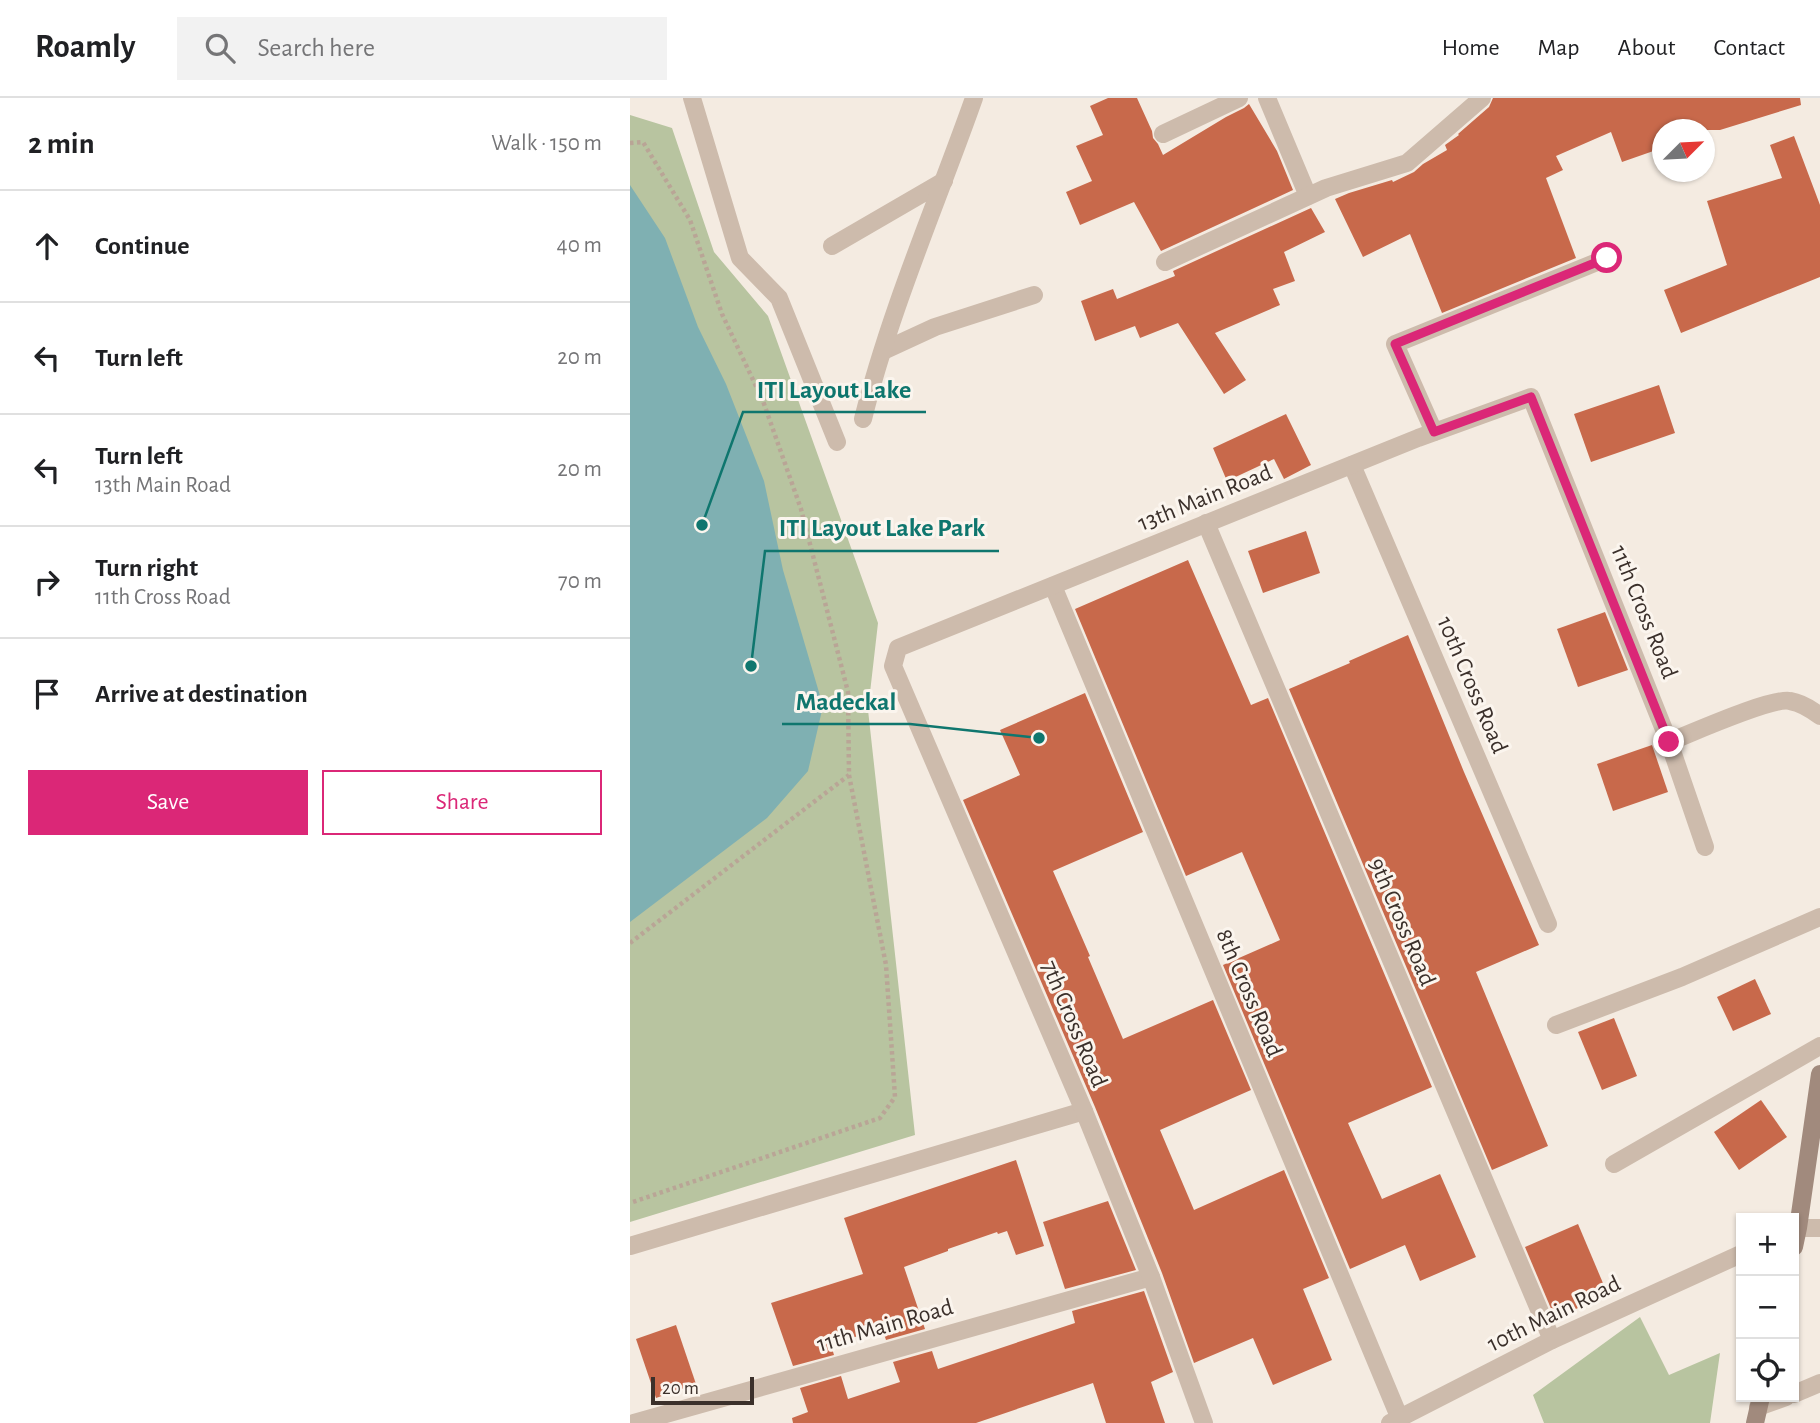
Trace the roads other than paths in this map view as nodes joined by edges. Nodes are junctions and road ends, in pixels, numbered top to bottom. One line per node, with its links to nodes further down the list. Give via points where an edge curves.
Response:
1 (692, 98): 17 (street, via 740,258 779,298)
2 (974, 98): 7 (street)
3 (1239, 98): 6 (street)
4 (1267, 98): 8 (street)
5 (1482, 98): 8 (street, via 1407,163)
6 (1163, 134)
7 (944, 181): 9 (street); 13 (street)
8 (1308, 196): 11 (street)
9 (832, 246)
10 (1607, 258): 16 (street, via 1395,344)
11 (1166, 262)
12 (1034, 295): 13 (street, via 935,327)
13 (883, 351): 15 (street)
14 (1531, 397): 16 (street, 13th Main Road); 23 (street, 11th Cross Road)
15 (863, 419)
16 (1434, 432): 18 (street, 13th Main Road)
17 (837, 442)
18 (1352, 465): 19 (street, 13th Main Road); 26 (street, 10th Cross Road)
19 (1206, 523): 20 (street, 13th Main Road); 38 (street, 9th Cross Road)
20 (1053, 586): 21 (street, 13th Main Road); 43 (street, 8th Cross Road)
21 (898, 648): 30 (street, 7th Cross Road, via 893,666)
22 (1820, 716): 23 (street, via 1788,700)
23 (1669, 742): 24 (street, 11th Cross Road)
24 (1705, 847)
25 (1820, 917): 27 (street)
26 (1548, 924)
27 (1556, 1026)
28 (1820, 1046): 31 (street)
29 (1820, 1074): 32 (street)
30 (1084, 1111): 35 (street); 37 (street, 7th Cross Road)
31 (1614, 1164)
32 (1798, 1213)
33 (1799, 1228): 34 (street)
34 (1820, 1228)
35 (630, 1246)
36 (1736, 1256): 38 (street, 10th Main Road)
37 (1151, 1277): 44 (street, 11th Main Road); 45 (street, 7th Cross Road)
38 (1552, 1340): 43 (street, 10th Main Road)
39 (1820, 1383): 40 (street)
40 (1799, 1392)
41 (1774, 1402): 42 (street)
42 (1758, 1409)
43 (1395, 1421)
44 (634, 1423)
45 (1204, 1423)

